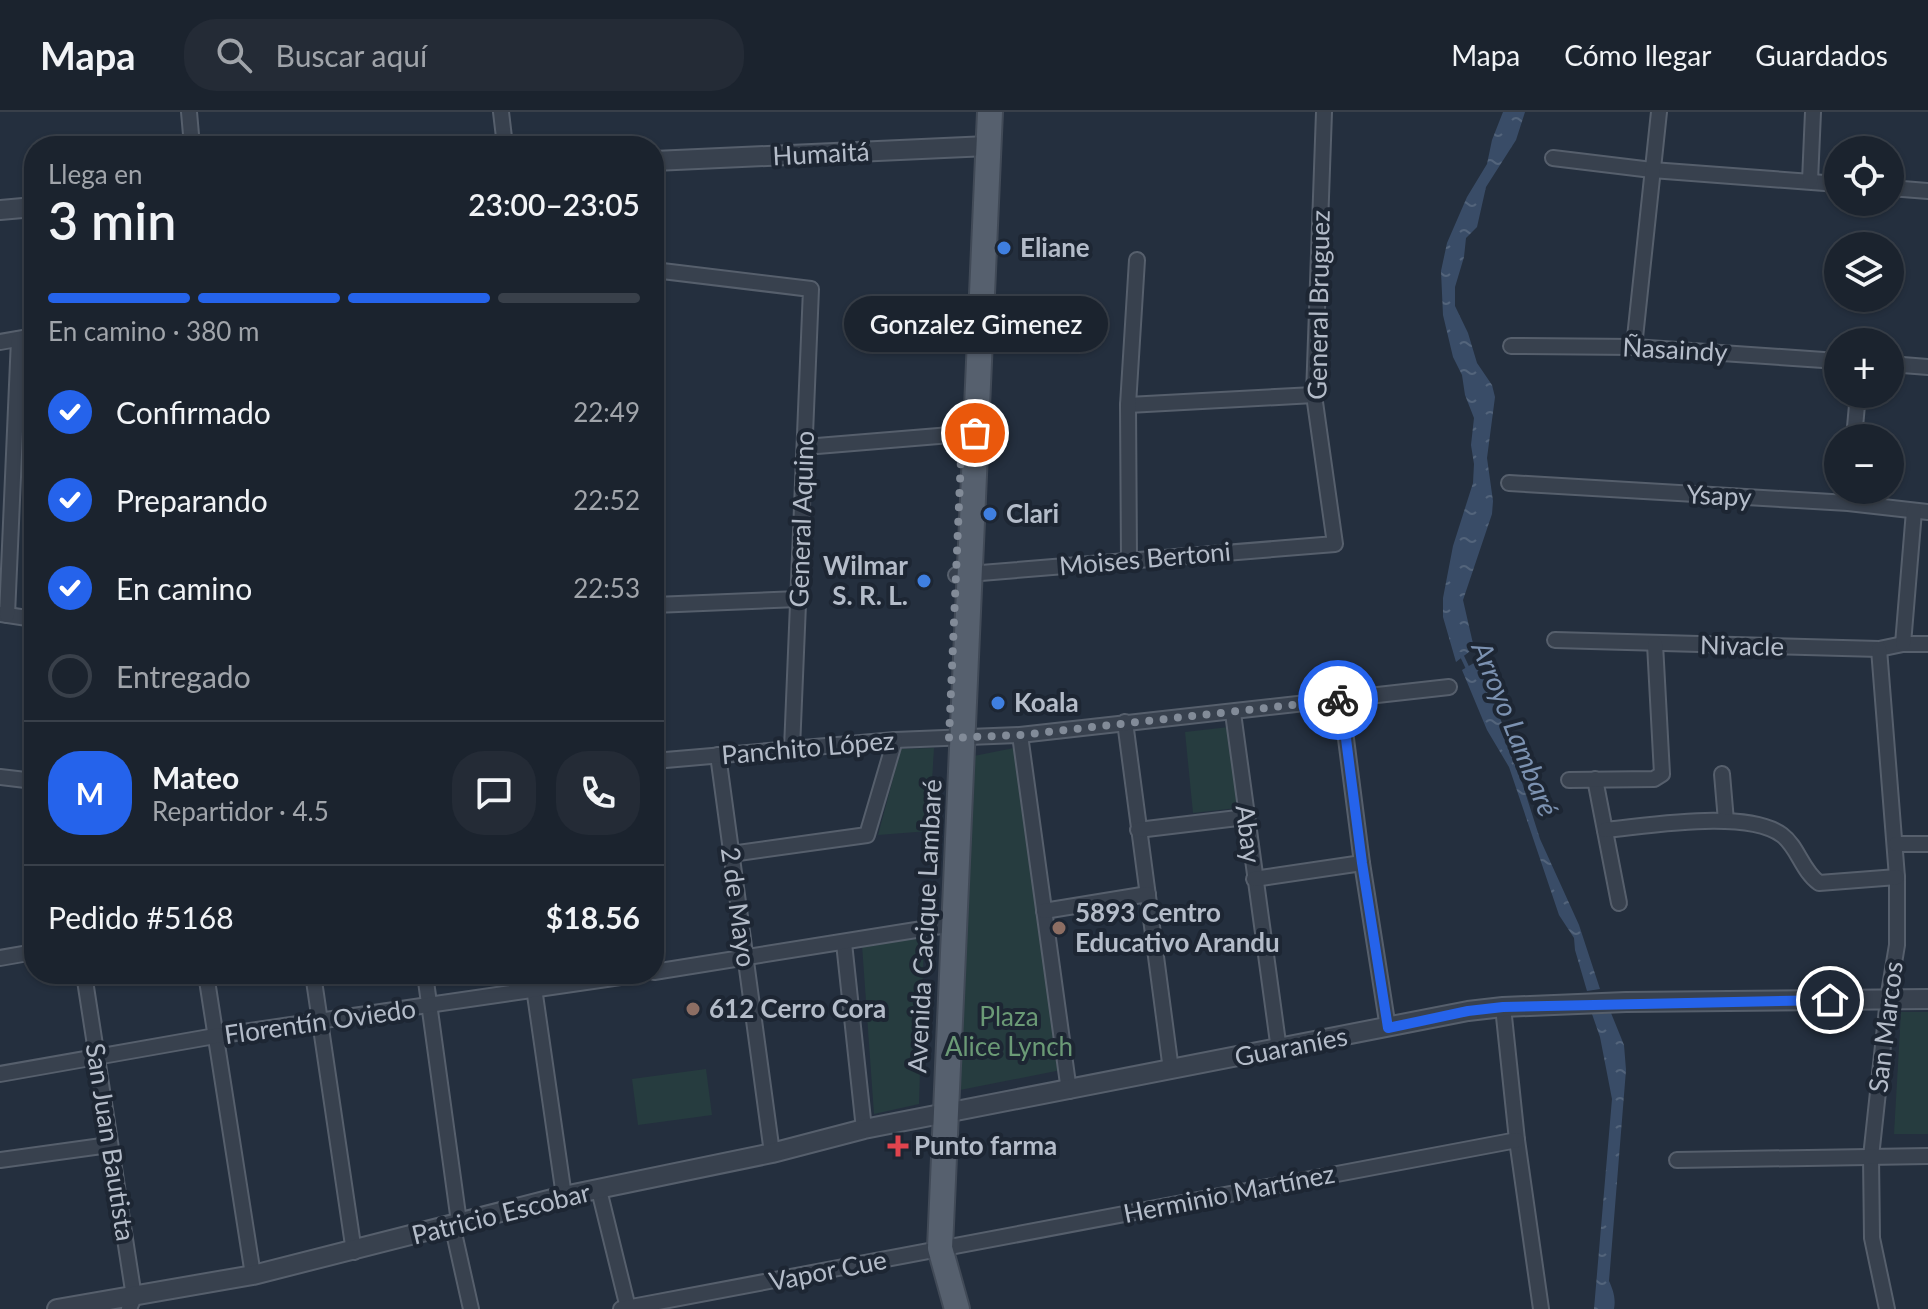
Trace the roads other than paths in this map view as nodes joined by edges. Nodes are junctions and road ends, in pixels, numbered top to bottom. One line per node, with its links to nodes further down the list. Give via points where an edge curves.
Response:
1 (189, 112): 8 (street)
2 (501, 112): 9 (street)
3 (974, 112): 10 (main road, Avenida Cacique Lambaré)
4 (990, 112): 10 (main road, Avenida Cacique Lambaré)
5 (1324, 112): 30 (street, General Bruguez)
6 (1659, 112): 13 (street)
7 (1813, 112): 14 (street)
8 (191, 136)
9 (504, 136)
10 (980, 146): 12 (street, Humaitá); 32 (main road, Avenida Cacique Lambaré)
11 (1553, 158): 13 (street)
12 (664, 161)
13 (1652, 170): 14 (street); 25 (street)
14 (1810, 181): 15 (street)
15 (1824, 182)
16 (1904, 189): 17 (street)
17 (1928, 191)
18 (24, 208): 19 (street)
19 (0, 210)
20 (1137, 260): 31 (street)
21 (664, 271): 33 (street, General Aquino, via 811,289)
22 (24, 337): 23 (street)
23 (0, 342)
24 (1511, 346): 25 (street, Ñasaindy)
25 (1634, 347): 26 (street, Ñasaindy)
26 (1824, 360)
27 (24, 361): 43 (street)
28 (1904, 365): 29 (street)
29 (1928, 367)
30 (1314, 395): 31 (street); 38 (street, General Bruguez)
31 (1128, 405): 39 (street)
32 (968, 433): 33 (street); 40 (main road, Avenida Cacique Lambaré)
33 (805, 447): 41 (street, General Aquino)
34 (1509, 483): 35 (street, Ysapy)
35 (1824, 496)
36 (1885, 504): 37 (street, Ysapy)
37 (1921, 511): 47 (street)
38 (1335, 544): 39 (street, Moises Bertoni)
39 (1129, 560): 40 (street, Moises Bertoni)
40 (962, 575): 55 (main road, Avenida Cacique Lambaré)
41 (798, 599): 42 (street); 57 (street, General Aquino)
42 (664, 605)
43 (3, 614): 44 (street)
44 (24, 617)
45 (1555, 640): 46 (street, Nivacle)
46 (1655, 644): 49 (street, Nivacle); 62 (street, via 1662,774 1654,779)
47 (1903, 644): 48 (street, Nivacle); 49 (street, Nivacle)
48 (1928, 644)
49 (1879, 649): 69 (street, San Marcos)
50 (1449, 687): 51 (street, Panchito López)
51 (1341, 700): 52 (street, Panchito López); 72 (street)
52 (1233, 713): 53 (street, Panchito López); 65 (street, Abay)
53 (1125, 722): 54 (street, Panchito López); 67 (street)
54 (1020, 735): 55 (street, Panchito López); 77 (street)
55 (955, 737): 56 (street, Panchito López); 78 (main road, Avenida Cacique Lambaré)
56 (895, 740): 57 (street, Panchito López); 71 (street, via 867,835)
57 (792, 749): 58 (street, Panchito López)
58 (718, 755): 59 (street, Panchito López); 71 (street, 2 de Mayo)
59 (664, 760)
60 (1722, 774): 66 (street)
61 (0, 777): 63 (street)
62 (1595, 779): 64 (street); 68 (street)
63 (24, 780)
64 (1569, 780)
65 (1246, 817): 67 (street); 74 (street, Abay)
66 (1726, 821): 68 (street); 73 (street, via 1767,826 1785,837 1819,883)
67 (1138, 830): 75 (street)
68 (1605, 830): 76 (street)
69 (1896, 844): 70 (street); 73 (street, San Marcos)
70 (1928, 844)
71 (731, 854): 81 (street, 2 de Mayo)
72 (1362, 863): 74 (street); 96 (street)
73 (1897, 877): 91 (street, San Marcos, via 1897,945)
74 (1254, 879): 98 (street, Abay)
75 (1148, 894): 77 (street); 100 (street)
76 (1619, 903)
77 (1044, 911): 102 (street)
78 (947, 924): 79 (street); 103 (main road, Avenida Cacique Lambaré)
79 (844, 943): 81 (street); 104 (street)
80 (24, 954): 82 (street)
81 (745, 957): 83 (street); 107 (street, 2 de Mayo)
82 (0, 958)
83 (664, 970)
84 (85, 984): 99 (street, San Juan Bautista)
85 (207, 984): 97 (street)
86 (314, 984): 95 (street)
87 (427, 984): 93 (street)
88 (534, 984): 90 (street)
89 (574, 984): 90 (street, Florentín Oviedo)
90 (535, 990): 93 (street, Florentín Oviedo); 113 (street)
91 (1888, 999): 92 (street, Guaraníes); 94 (street, Guaraníes); 109 (street, San Marcos)
92 (1928, 999)
93 (430, 1006): 95 (street, Florentín Oviedo); 114 (street)
94 (1503, 1007): 96 (street, Guaraníes); 105 (street)
95 (320, 1023): 97 (street, Florentín Oviedo); 116 (street)
96 (1388, 1028): 98 (street, Guaraníes)
97 (215, 1036): 99 (street, Florentín Oviedo); 117 (street)
98 (1279, 1050): 100 (street, Guaraníes)
99 (96, 1055): 101 (street, Florentín Oviedo); 106 (street, San Juan Bautista)
100 (1171, 1070): 102 (street, Guaraníes)
101 (0, 1074)
102 (1069, 1091): 103 (street, Guaraníes)
103 (939, 1116): 104 (street, Patricio Escobar); 115 (main road, Avenida Cacique Lambaré)
104 (864, 1129): 107 (street, Patricio Escobar)
105 (1517, 1140): 115 (street, Herminio Martínez); 124 (street)
106 (109, 1145): 110 (street); 118 (street, San Juan Bautista)
107 (772, 1153): 112 (street, Patricio Escobar)
108 (1928, 1156): 109 (street)
109 (1871, 1157): 111 (street); 125 (street, San Marcos, via 1872,1238)
110 (0, 1160)
111 (1677, 1160)
112 (599, 1190): 113 (street, Patricio Escobar); 119 (street)
113 (564, 1196): 114 (street, Patricio Escobar)
114 (456, 1223): 116 (street, Patricio Escobar); 121 (street)
115 (935, 1250): 119 (street, Vapor Cue); 122 (main road, Avenida Cacique Lambaré); 123 (main road, Avenida Cacique Lambaré)
116 (354, 1252): 117 (street, Patricio Escobar)
117 (253, 1275): 118 (street, Patricio Escobar)
118 (132, 1303): 120 (street, Patricio Escobar)
119 (624, 1308)
120 (57, 1309)
121 (471, 1309)
122 (944, 1309)
123 (957, 1309)
124 (1541, 1309)
125 (1887, 1309)

